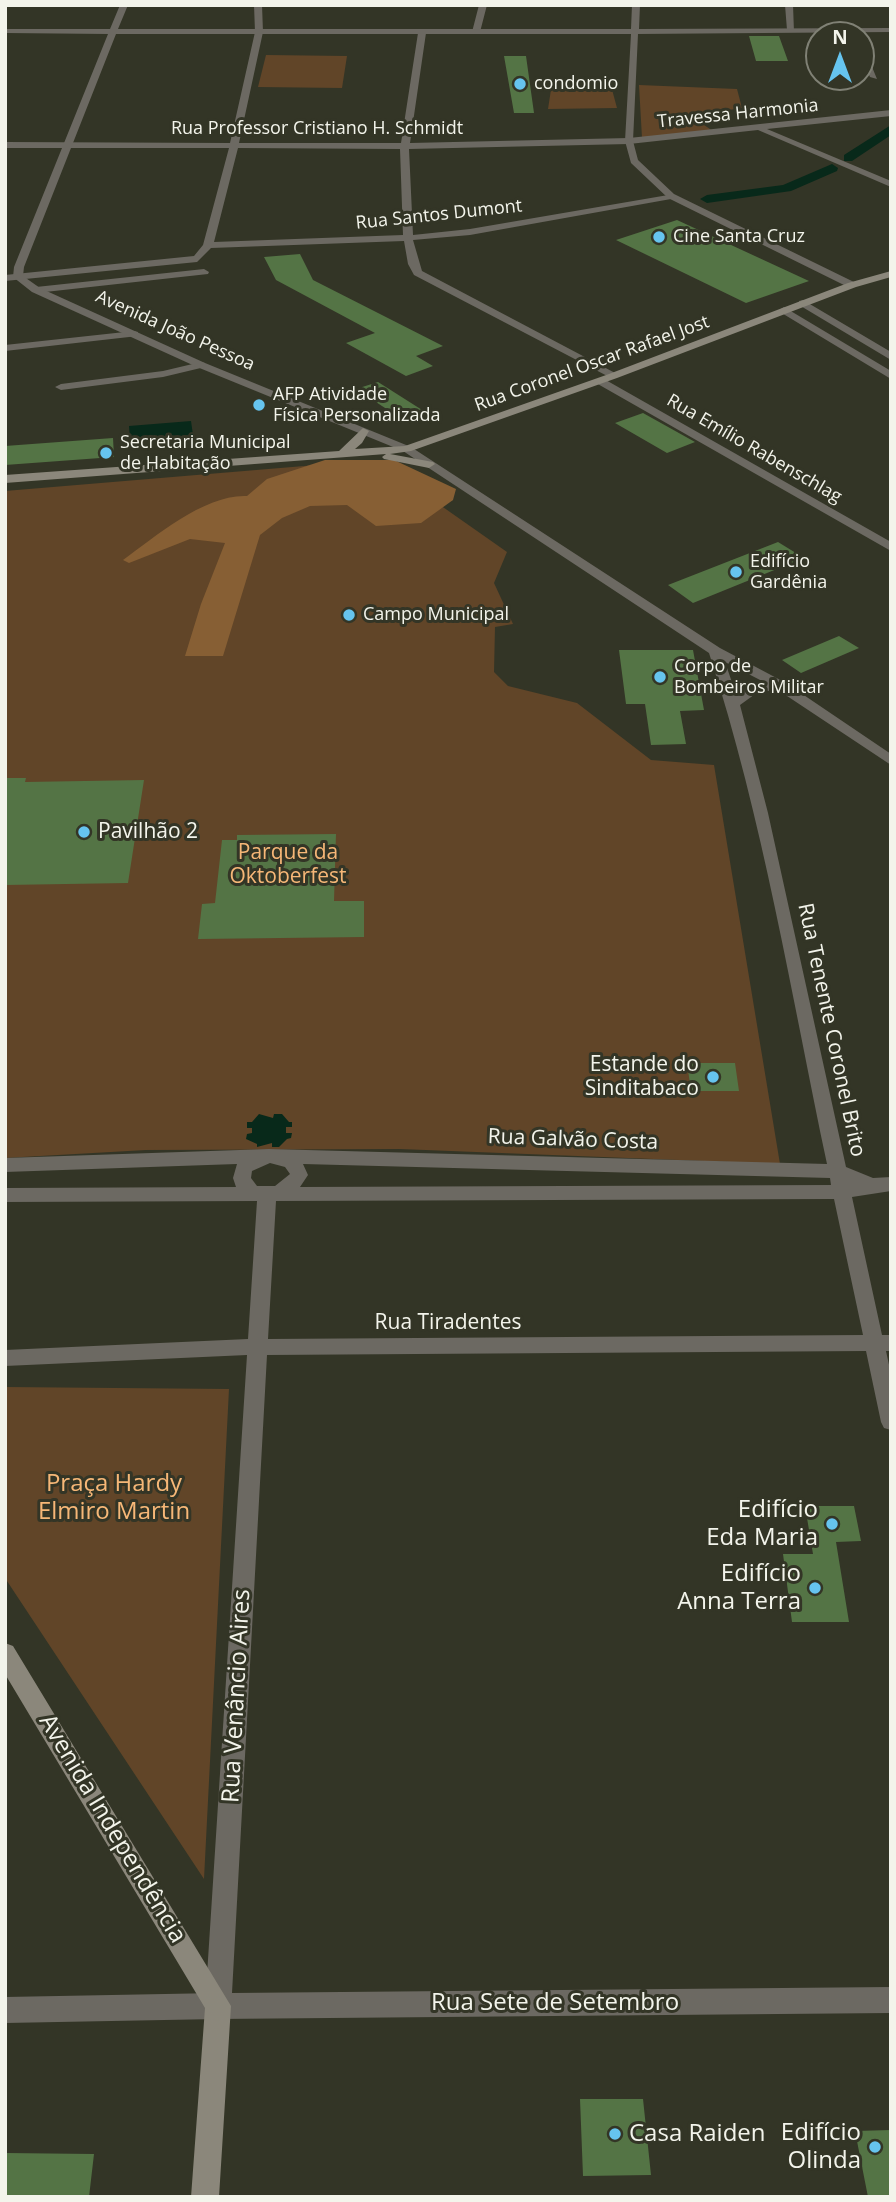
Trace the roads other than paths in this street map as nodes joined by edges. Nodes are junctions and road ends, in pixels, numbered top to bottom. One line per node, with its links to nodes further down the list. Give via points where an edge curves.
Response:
1 (124, 5): 10 (street)
2 (258, 5): 11 (street)
3 (483, 5): 12 (street)
4 (636, 5): 6 (street)
5 (789, 5): 7 (street)
6 (636, 30): 7 (street); 12 (street); 16 (street)
7 (791, 30): 8 (street)
8 (805, 30)
9 (5, 31): 10 (street)
10 (113, 31): 11 (street); 19 (street)
11 (259, 32): 13 (street); 18 (street)
12 (476, 32): 13 (street)
13 (422, 33): 20 (street)
14 (891, 113): 15 (street, Travessa Harmonia)
15 (759, 128): 16 (street, Travessa Harmonia); 22 (street)
16 (629, 141): 20 (street, Rua Professor Cristiano H. Schmidt); 24 (street, via 634,161)
17 (5, 145): 19 (street, Rua Professor Cristiano H. Schmidt)
18 (234, 145): 19 (street, Rua Professor Cristiano H. Schmidt); 20 (street, Rua Professor Cristiano H. Schmidt); 26 (street)
19 (65, 146): 29 (street)
20 (405, 146): 25 (street)
21 (881, 169): 22 (street)
22 (862, 171): 23 (street)
23 (891, 184)
24 (671, 196): 25 (street, Rua Santos Dumont, via 513,225); 31 (street)
25 (408, 238): 26 (street, Rua Santos Dumont); 41 (street, via 418,273)
26 (208, 245): 29 (street, via 197,258)
27 (204, 272): 32 (street)
28 (891, 274): 31 (main road, Rua Coronel Oscar Rafael Jost)
29 (18, 277): 30 (street); 32 (street, Avenida João Pessoa)
30 (5, 278)
31 (852, 285): 33 (main road, Rua Coronel Oscar Rafael Jost)
32 (36, 290): 35 (street, Avenida João Pessoa)
33 (803, 303): 34 (main road, Rua Coronel Oscar Rafael Jost); 36 (street)
34 (784, 310): 37 (street); 41 (main road, Rua Coronel Oscar Rafael Jost)
35 (134, 334): 38 (street); 40 (street, Avenida João Pessoa)
36 (855, 335): 37 (street); 39 (street)
37 (834, 341): 42 (street)
38 (5, 348)
39 (891, 357)
40 (201, 365): 44 (street); 45 (street, Avenida João Pessoa)
41 (612, 376): 43 (main road, Rua Coronel Oscar Rafael Jost)
42 (891, 376)
43 (600, 381): 46 (main road, Rua Coronel Oscar Rafael Jost); 51 (street, Rua Emílio Rabenschlag)
44 (61, 387)
45 (363, 431): 47 (street, Avenida João Pessoa); 48 (main road)
46 (439, 438): 47 (main road, Rua Coronel Oscar Rafael Jost); 49 (main road)
47 (407, 449): 48 (main road, Rua Coronel Oscar Rafael Jost); 49 (street, Avenida João Pessoa)
48 (348, 453): 49 (main road); 50 (main road, Rua Coronel Oscar Rafael Jost)
49 (431, 465): 52 (street, Avenida João Pessoa)
50 (5, 479)
51 (891, 547)
52 (716, 651): 53 (street, Avenida João Pessoa); 54 (street, Rua Tenente Coronel Brito)
53 (781, 686): 54 (street, via 746,690); 55 (street, Avenida João Pessoa)
54 (733, 705): 58 (street, Rua Tenente Coronel Brito, via 761,813)
55 (891, 761)
56 (269, 1156): 57 (street, Rua Galvão Costa); 58 (street, Rua Galvão Costa); 62 (street, via 244,1167 240,1175 248,1191); 62 (street, Rua Galvão Costa, via 290,1161 299,1175 285,1191)
57 (5, 1165)
58 (838, 1171): 59 (street, Rua Galvão Costa); 60 (street, Rua Tenente Coronel Brito)
59 (882, 1184): 60 (street, Rua Galvão Costa)
60 (842, 1192): 62 (street, Rua Galvão Costa); 63 (street, Rua Tenente Coronel Brito)
61 (5, 1195): 62 (street, Rua Galvão Costa)
62 (267, 1195): 64 (street, Rua Venâncio Aires)
63 (883, 1343): 64 (street, Rua Tiradentes); 66 (street, Rua Tenente Coronel Brito)
64 (257, 1348): 65 (street, Rua Tiradentes); 69 (street, Rua Venâncio Aires)
65 (5, 1358)
66 (891, 1422)
67 (5, 1653): 69 (main road, Avenida Independência)
68 (891, 2000): 69 (street, Rua Sete de Setembro)
69 (218, 2006): 70 (street, Rua Sete de Setembro); 71 (main road, Rua Venâncio Aires)
70 (5, 2010)
71 (205, 2197)

